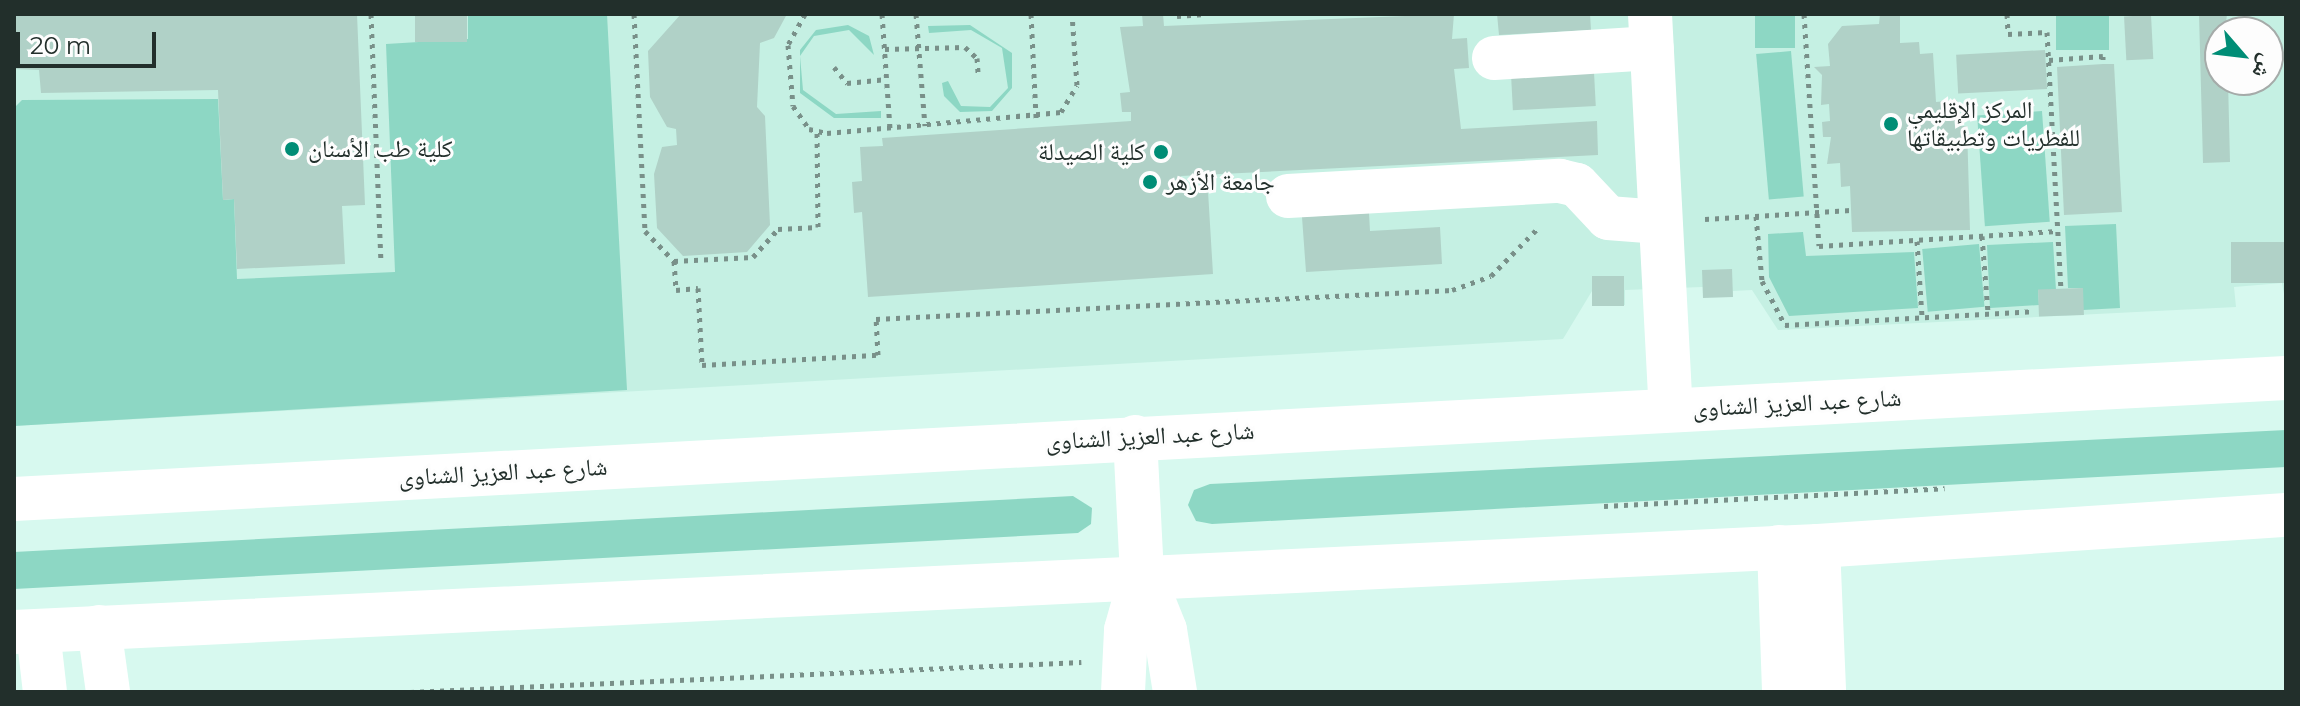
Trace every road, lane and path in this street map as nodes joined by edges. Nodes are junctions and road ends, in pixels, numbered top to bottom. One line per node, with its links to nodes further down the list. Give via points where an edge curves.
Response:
1 (371, 14): 34 (path)
2 (634, 14): 35 (path, via 645,231)
3 (805, 14): 24 (path, via 788,45 793,106)
4 (882, 14): 14 (path)
5 (916, 14): 13 (path)
6 (1031, 14): 21 (path)
7 (1072, 14): 21 (path, via 1075,95 1061,112)
8 (1205, 14): 11 (path)
9 (1804, 14): 28 (path)
10 (2007, 14): 16 (path, via 2008,34 2047,32)
11 (1177, 16)
12 (1651, 31): 15 (street); 30 (street)
13 (918, 48): 14 (path); 19 (path, via 965,47 977,58); 22 (path)
14 (885, 49): 20 (path)
15 (1494, 58)
16 (2049, 60): 17 (path, via 2103,56); 31 (path)
17 (2103, 64)
18 (834, 67): 20 (path, via 847,83)
19 (978, 74)
20 (887, 79): 23 (path)
21 (1036, 118): 22 (path)
22 (925, 126): 23 (path)
23 (890, 128): 24 (path)
24 (817, 133): 35 (path, via 818,227 778,229 753,257)
25 (1540, 183): 26 (street); 30 (street, via 1577,185 1608,218); 35 (path, via 1541,218 1532,241 1473,285 876,319 878,355 702,365 698,288 676,290)
26 (1288, 196)
27 (1851, 210): 28 (path)
28 (1816, 212): 29 (path); 33 (path, via 1819,246)
29 (1756, 216): 30 (path); 39 (path, via 1762,281 1785,325)
30 (1660, 222): 41 (street)
31 (2058, 231): 32 (path); 36 (path)
32 (1982, 236): 33 (path); 38 (path)
33 (1917, 241): 39 (path)
34 (381, 260)
35 (674, 261)
36 (2061, 289)
37 (2033, 311): 38 (path)
38 (1988, 313): 39 (path)
39 (1922, 317)
40 (2286, 378): 41 (street, شارع عبد العزيز الشناوى)
41 (1671, 409): 42 (street, شارع عبد العزيز الشناوى)
42 (1135, 437): 43 (street, شارع عبد العزيز الشناوى); 46 (street)
43 (14, 499)
44 (2286, 515): 45 (street)
45 (1798, 546): 46 (street); 54 (street); 55 (street)
46 (1142, 573): 47 (street); 49 (street); 53 (street, via 1165,630)
47 (99, 627): 48 (street); 51 (street)
48 (26, 631): 50 (street)
49 (1122, 676): 52 (path)
50 (45, 692)
51 (108, 692)
52 (410, 692)
53 (1175, 692)
54 (1784, 692)
55 (1824, 692)

